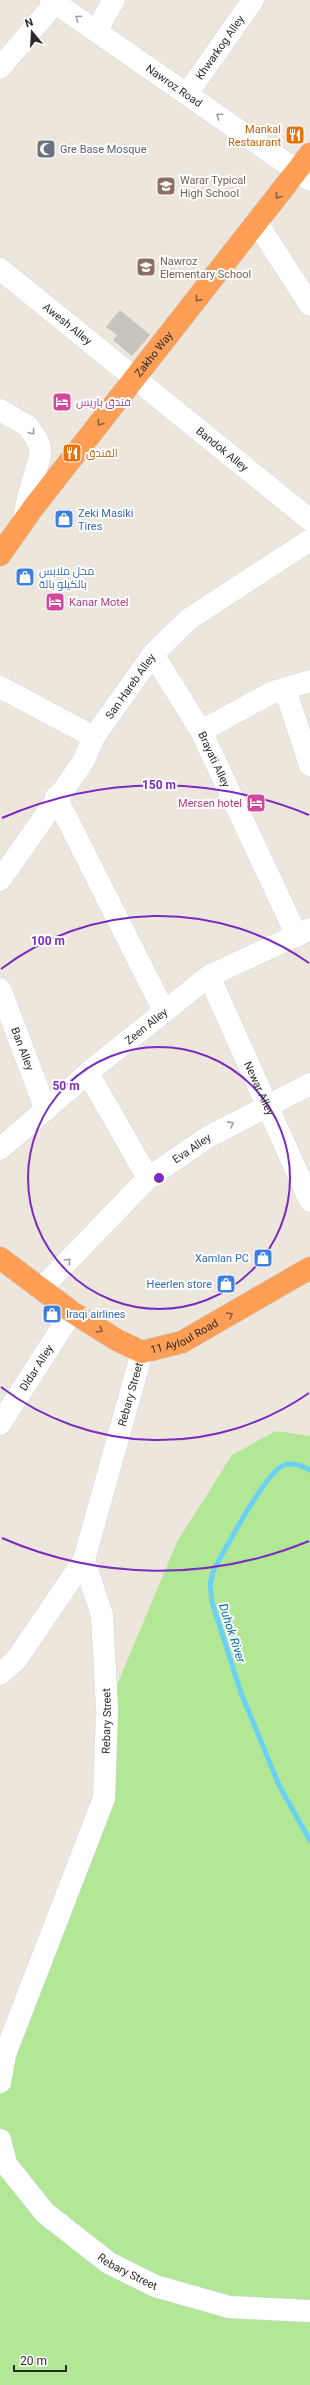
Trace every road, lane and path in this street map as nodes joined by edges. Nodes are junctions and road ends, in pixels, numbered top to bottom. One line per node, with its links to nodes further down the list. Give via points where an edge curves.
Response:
1 (114, 0): 4 (street)
2 (253, 0): 6 (street, Khwarkog Alley)
3 (53, 1): 4 (street, Nawroz Road, one-way to 3); 5 (street)
4 (96, 31): 6 (street, Nawroz Road)
5 (0, 68)
6 (187, 94): 7 (street, Nawroz Road, one-way to 6)
7 (306, 168): 8 (highway, Zakho Way, one-way to 8)
8 (257, 223): 10 (street); 11 (highway, Zakho Way, one-way to 11)
9 (0, 269): 11 (street, Awesh Alley)
10 (310, 305)
11 (135, 377): 13 (highway, Zakho Way, one-way to 13); 14 (street, Bandok Alley)
12 (0, 410): 13 (street, one-way to 13, via 28,426 40,448)
13 (24, 520): 16 (highway, Zakho Way)
14 (310, 520)
15 (310, 540): 17 (street, San Hareb Alley, via 189,619)
16 (0, 555)
17 (153, 654): 21 (street, Brayati Alley); 22 (street, San Hareb Alley)
18 (310, 681): 20 (street)
19 (0, 687): 22 (street)
20 (285, 689): 21 (street, via 273,692); 23 (street)
21 (201, 731): 26 (street, Brayati Alley)
22 (94, 737): 24 (street, San Hareb Alley, via 83,762)
23 (310, 765)
24 (56, 797): 25 (street, San Hareb Alley); 29 (street)
25 (0, 880)
26 (303, 933): 27 (street, Zeen Alley)
27 (209, 976): 29 (street, Zeen Alley); 32 (street, Newar Alley)
28 (0, 988): 33 (street, Ban Alley)
29 (164, 1011): 30 (street, Zeen Alley)
30 (88, 1073): 33 (street, Zeen Alley); 35 (street)
31 (310, 1084): 32 (street, Eva Alley)
32 (268, 1108): 35 (street, Eva Alley, one-way to 32, via 208,1136); 36 (street, Newar Alley)
33 (46, 1110): 34 (street, Zeen Alley)
34 (0, 1149)
35 (148, 1178): 39 (street, Eva Alley, one-way to 35)
36 (310, 1201)
37 (0, 1258): 39 (highway, 11 Ayloul Road)
38 (310, 1268): 41 (highway, 11 Ayloul Road, one-way to 38, via 182,1342)
39 (41, 1289): 40 (highway, 11 Ayloul Road)
40 (72, 1312): 41 (highway, 11 Ayloul Road, one-way to 41); 42 (street, Dldar Alley)
41 (142, 1352): 43 (street, Rebary Street)
42 (0, 1424)
43 (84, 1560): 44 (street); 45 (street, Rebary Street, via 102,1615 107,1709 104,1798 5,2054)
44 (5, 1662)
45 (0, 2082)
46 (0, 2140): 47 (street, Rebary Street, via 6,2164 45,2213 109,2263 155,2286 230,2307)
47 (310, 2311)

